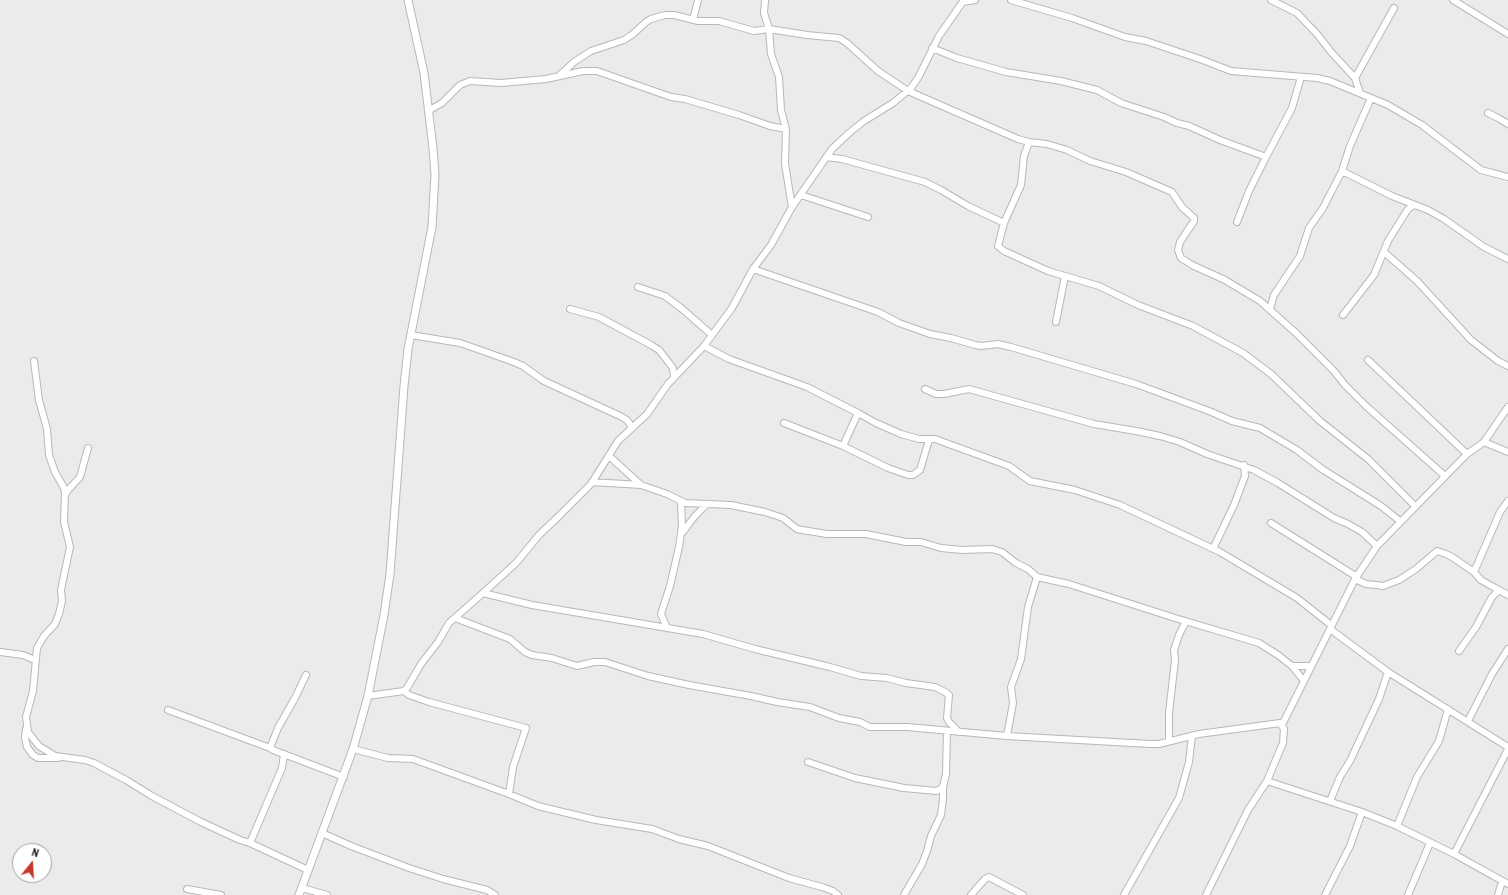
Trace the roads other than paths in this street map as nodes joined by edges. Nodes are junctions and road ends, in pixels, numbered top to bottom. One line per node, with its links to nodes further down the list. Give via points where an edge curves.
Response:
1 (408, 0): 21 (street, via 424,74)
2 (698, 0): 11 (street)
3 (765, 0): 12 (street, via 764,13)
4 (975, 0): 8 (street)
5 (1011, 0): 16 (street, via 1125,37 1146,41 1231,71)
6 (1271, 0): 9 (street)
7 (1453, 0): 13 (street)
8 (963, 1): 14 (street)
9 (1279, 2): 17 (street, via 1297,13)
10 (1394, 8): 17 (street)
11 (693, 20): 12 (street); 15 (street, via 674,15 651,19 624,40 591,51)
12 (769, 30): 18 (street, via 838,38 878,71); 24 (street, via 771,54 779,77 781,110)
13 (1508, 34)
14 (932, 48): 18 (street, via 918,78); 27 (street, via 1006,72 1061,80 1097,90 1121,103 1189,126)
15 (560, 75): 21 (street, via 501,83 470,81 460,85 442,103); 24 (street, via 598,71 671,97)
16 (1301, 77): 19 (street, via 1330,81); 27 (street, via 1292,108)
17 (1355, 78): 19 (street)
18 (908, 91): 25 (street); 26 (street, via 849,133)
19 (1360, 93): 20 (street)
20 (1371, 98): 28 (street); 29 (street, via 1422,125 1481,170)
21 (428, 111): 47 (street, via 435,175 432,227)
22 (1488, 114): 23 (street)
23 (1508, 124)
24 (786, 129): 33 (street, via 785,164)
25 (1029, 142): 37 (street, via 1024,156 1021,185); 44 (street, via 1067,150 1172,192 1182,207 1194,218 1180,242 1178,250 1181,258 1225,280)
26 (826, 157): 30 (street); 37 (street, via 925,182)
27 (1266, 157): 36 (street)
28 (1342, 171): 31 (street); 44 (street, via 1323,208 1309,228 1300,256 1274,294)
29 (1508, 177)
30 (801, 195): 33 (street); 35 (street)
31 (1404, 201): 32 (street); 34 (street)
32 (1414, 205): 34 (street); 39 (street, via 1434,213)
33 (792, 207): 40 (street)
34 (1408, 209): 38 (street)
35 (868, 217)
36 (1237, 222)
37 (1004, 223): 41 (street, via 998,246 1032,264)
38 (1384, 252): 45 (street, via 1374,275); 52 (street, via 1417,281 1471,340)
39 (1508, 259)
40 (754, 269): 48 (street, via 732,308); 79 (street, via 878,312 930,334 974,345 998,344 1011,347 1166,394 1232,421 1260,428 1297,450)
41 (1065, 276): 46 (street); 78 (street, via 1099,286 1138,305 1193,326 1243,353 1271,374 1320,421 1368,459)
42 (638, 287): 48 (street, via 665,296)
43 (570, 309): 53 (street, via 599,317 623,329 659,350)
44 (1270, 309): 71 (street, via 1366,406)
45 (1343, 315)
46 (1056, 322)
47 (411, 335): 60 (street, via 460,343 514,362 544,381 620,416); 106 (street, via 404,386 390,574)
48 (712, 335): 49 (street)
49 (704, 346): 54 (street); 58 (street, via 729,359 807,387)
50 (1368, 360): 66 (street)
51 (34, 361): 74 (street, via 39,400 47,429 49,455)
52 (1508, 366)
53 (673, 368): 54 (street); 55 (street)
54 (681, 370): 55 (street)
55 (674, 377): 60 (street, via 647,414)
56 (926, 389): 68 (street, via 936,394 969,389 1094,424 1160,436)
57 (1508, 407): 62 (street)
58 (858, 413): 61 (street, via 901,434); 63 (street)
59 (784, 423): 63 (street)
60 (632, 427): 67 (street, via 618,441)
61 (929, 440): 63 (street, via 921,467 916,474 911,475); 83 (street, via 935,439 1009,466 1030,481 1075,490 1120,506)
62 (1484, 442): 65 (street); 66 (street)
63 (842, 446)
64 (88, 448): 74 (street, via 80,478)
65 (1508, 452)
66 (1467, 454): 71 (street)
67 (609, 456): 72 (street); 73 (street)
68 (1244, 465): 69 (street); 70 (street)
69 (1254, 470): 70 (street); 82 (street, via 1362,532)
70 (1245, 476): 83 (street)
71 (1445, 476): 78 (street)
72 (592, 482): 73 (street); 88 (street, via 539,535 516,563)
73 (641, 485): 76 (street)
74 (65, 495): 97 (street, via 64,522 70,547 62,601 57,620 44,636)
75 (1508, 501): 84 (street, via 1500,512)
76 (681, 502): 77 (street); 81 (street)
77 (707, 504): 81 (street); 85 (street, via 731,505 765,512 783,518 797,529 827,534 866,534 906,542 921,542 941,548 992,549 1002,552 1016,563 1028,568)
78 (1415, 506): 79 (street)
79 (1400, 521): 82 (street)
80 (1271, 523): 86 (street)
81 (681, 535): 93 (street, via 676,566 661,614)
82 (1377, 546): 86 (street)
83 (1213, 549): 92 (street, via 1297,598)
84 (1474, 572): 86 (street, via 1437,551 1416,569 1384,586 1366,584); 87 (street, via 1481,580)
85 (1037, 577): 91 (street, via 1069,584); 114 (street, via 1028,607 1020,659 1011,687 1013,703)
86 (1356, 578): 92 (street)
87 (1499, 590): 89 (street); 95 (street, via 1492,597 1476,628)
88 (483, 593): 90 (street); 93 (street, via 532,605)
89 (1508, 595)
90 (455, 618): 105 (street, via 445,628); 112 (street, via 510,639 532,655 576,666 605,662 648,676 810,707 870,727)
91 (1186, 621): 100 (street, via 1259,643); 116 (street, via 1174,650 1169,713)
92 (1331, 627): 101 (street); 102 (street)
93 (667, 628): 113 (street, via 703,634 861,676 887,678 941,690 949,695 947,718)
94 (1508, 649): 109 (street, via 1492,674)
95 (1459, 651)
96 (0, 652): 98 (street)
97 (36, 653): 98 (street); 99 (street)
98 (23, 655): 99 (street)
99 (35, 660): 110 (street, via 33,690 27,709)
100 (1292, 666): 101 (street); 104 (street)
101 (1311, 666): 104 (street)
102 (1388, 672): 107 (street); 129 (street, via 1379,699)
103 (306, 675): 117 (street)
104 (1304, 681): 111 (street)
105 (404, 691): 106 (street); 127 (street, via 429,702 526,728 513,767)
106 (368, 696): 119 (street)
107 (1448, 709): 109 (street); 131 (street, via 1439,741 1417,777)
108 (168, 710): 117 (street)
109 (1468, 722): 118 (street)
110 (26, 725): 121 (street, via 31,738 39,746); 121 (street, via 27,747 33,755 49,759)
111 (1282, 725): 115 (street, via 1276,723); 124 (street, via 1283,743)
112 (948, 731): 113 (street); 125 (street)
113 (959, 732): 114 (street)
114 (1007, 736): 116 (street, via 1150,744)
115 (1192, 736): 116 (street); 147 (street, via 1189,762 1179,798)
116 (1170, 741)
117 (270, 748): 120 (street)
118 (1508, 748): 135 (street)
119 (353, 749): 123 (street); 127 (street, via 388,758 413,759)
120 (284, 754): 123 (street); 133 (street, via 282,768)
121 (61, 757): 133 (street, via 94,763 201,822)
122 (808, 762): 126 (street, via 882,784)
123 (344, 777): 132 (street)
124 (1267, 781): 129 (street); 148 (street, via 1248,810)
125 (943, 787): 126 (street); 128 (street)
126 (937, 791): 128 (street)
127 (509, 794): 143 (street, via 538,806 596,820 652,829 708,846)
128 (943, 797): 144 (street, via 940,815 927,851)
129 (1330, 801): 130 (street)
130 (1362, 812): 131 (street); 149 (street, via 1350,846)
131 (1397, 826): 134 (street)
132 (322, 833): 136 (street); 142 (street, via 409,868 487,890)
133 (250, 843): 136 (street)
134 (1430, 843): 135 (street); 150 (street)
135 (1454, 854): 137 (street)
136 (308, 870): 139 (street)
137 (1505, 883): 151 (street)
138 (187, 889): 140 (street)
139 (300, 892): 141 (street)
140 (222, 895)
141 (327, 895)
142 (495, 895)
143 (838, 895)
144 (904, 895)
145 (971, 895): 146 (street, via 989,877)
146 (1023, 895)
147 (1124, 895)
148 (1206, 895)
149 (1325, 895)
150 (1408, 895)
151 (1498, 895)

